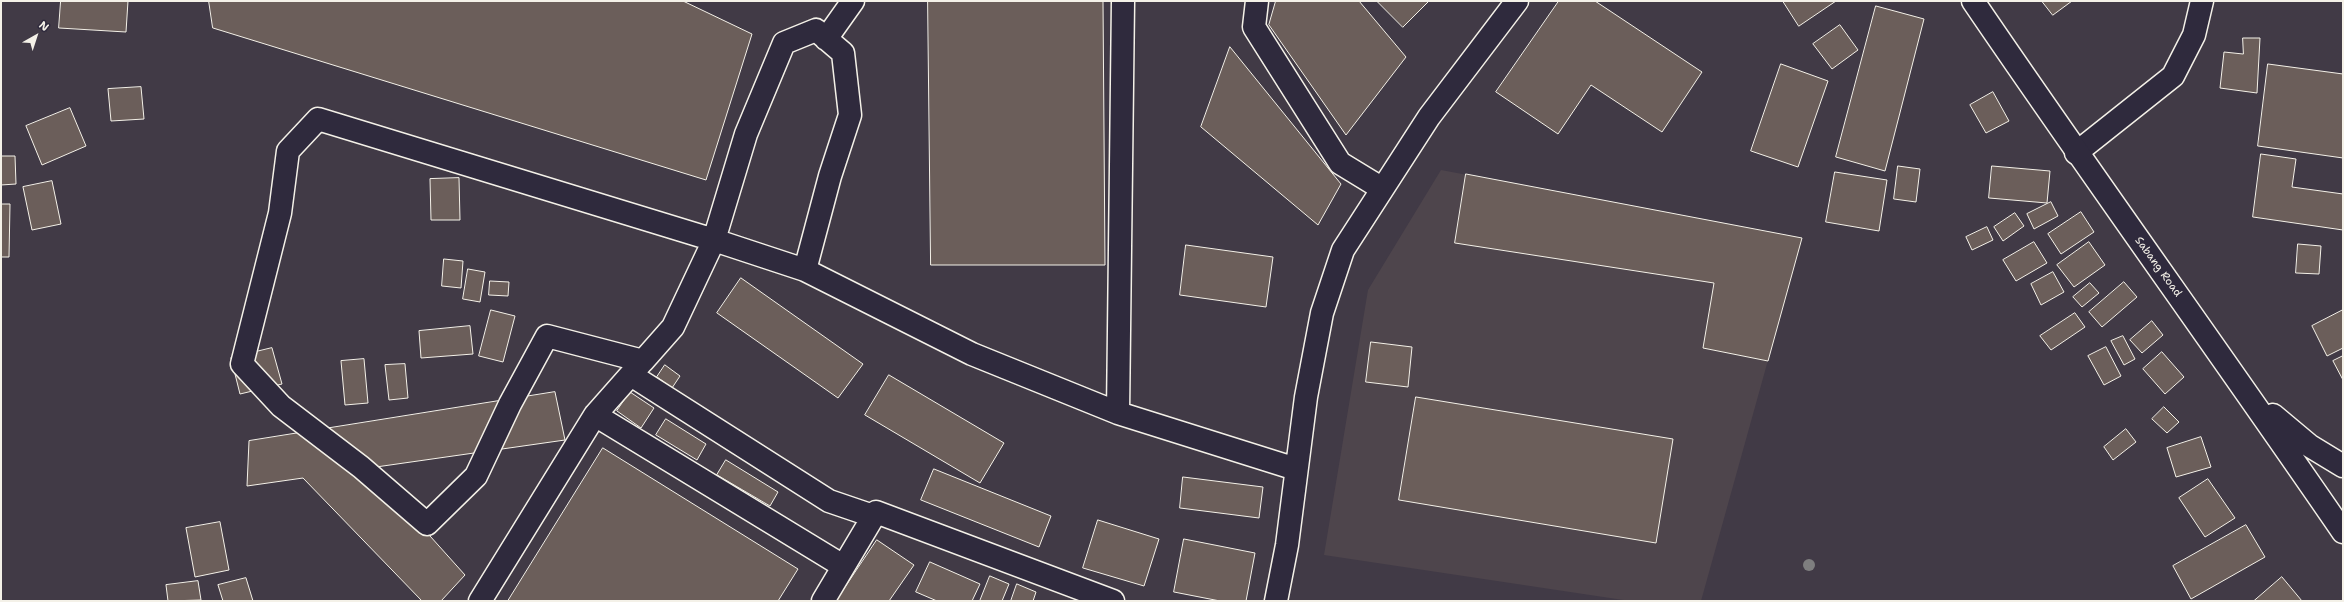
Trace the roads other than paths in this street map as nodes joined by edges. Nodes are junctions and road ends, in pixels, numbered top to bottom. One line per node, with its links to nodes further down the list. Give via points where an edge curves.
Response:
1 (852, 1): 7 (street)
2 (1123, 1): 15 (street)
3 (1257, 1): 9 (street, via 1254,27 1340,163)
4 (1517, 1): 9 (street, via 1429,117)
5 (1973, 1): 8 (street, Sabang Road)
6 (2202, 1): 8 (street, via 2194,35 2173,76)
7 (826, 39): 10 (street, via 816,30 784,43 746,134); 11 (street, via 843,53 850,115 830,176)
8 (2076, 153): 14 (street, Sabang Road)
9 (1381, 188): 18 (street, via 1343,250 1322,313)
10 (714, 240): 11 (street); 12 (street, via 673,327); 12 (street, via 318,119 288,151 280,213 242,364 281,406 361,467 427,524 476,476 510,404 547,336 643,361)
11 (805, 270): 15 (street, via 972,354)
12 (652, 351): 13 (street)
13 (631, 375): 16 (street); 19 (street, via 829,501)
14 (2246, 390): 17 (street, via 2310,446); 20 (street, Sabang Road)
15 (1118, 413): 18 (street)
16 (595, 415): 21 (street); 22 (street)
17 (2343, 466)
18 (1296, 469): 25 (street, via 1287,545)
19 (873, 516): 21 (street); 24 (street, via 876,512)
20 (2343, 532)
21 (843, 566): 23 (street)
22 (480, 601)
23 (823, 601)
24 (1113, 601)
25 (1276, 601)

